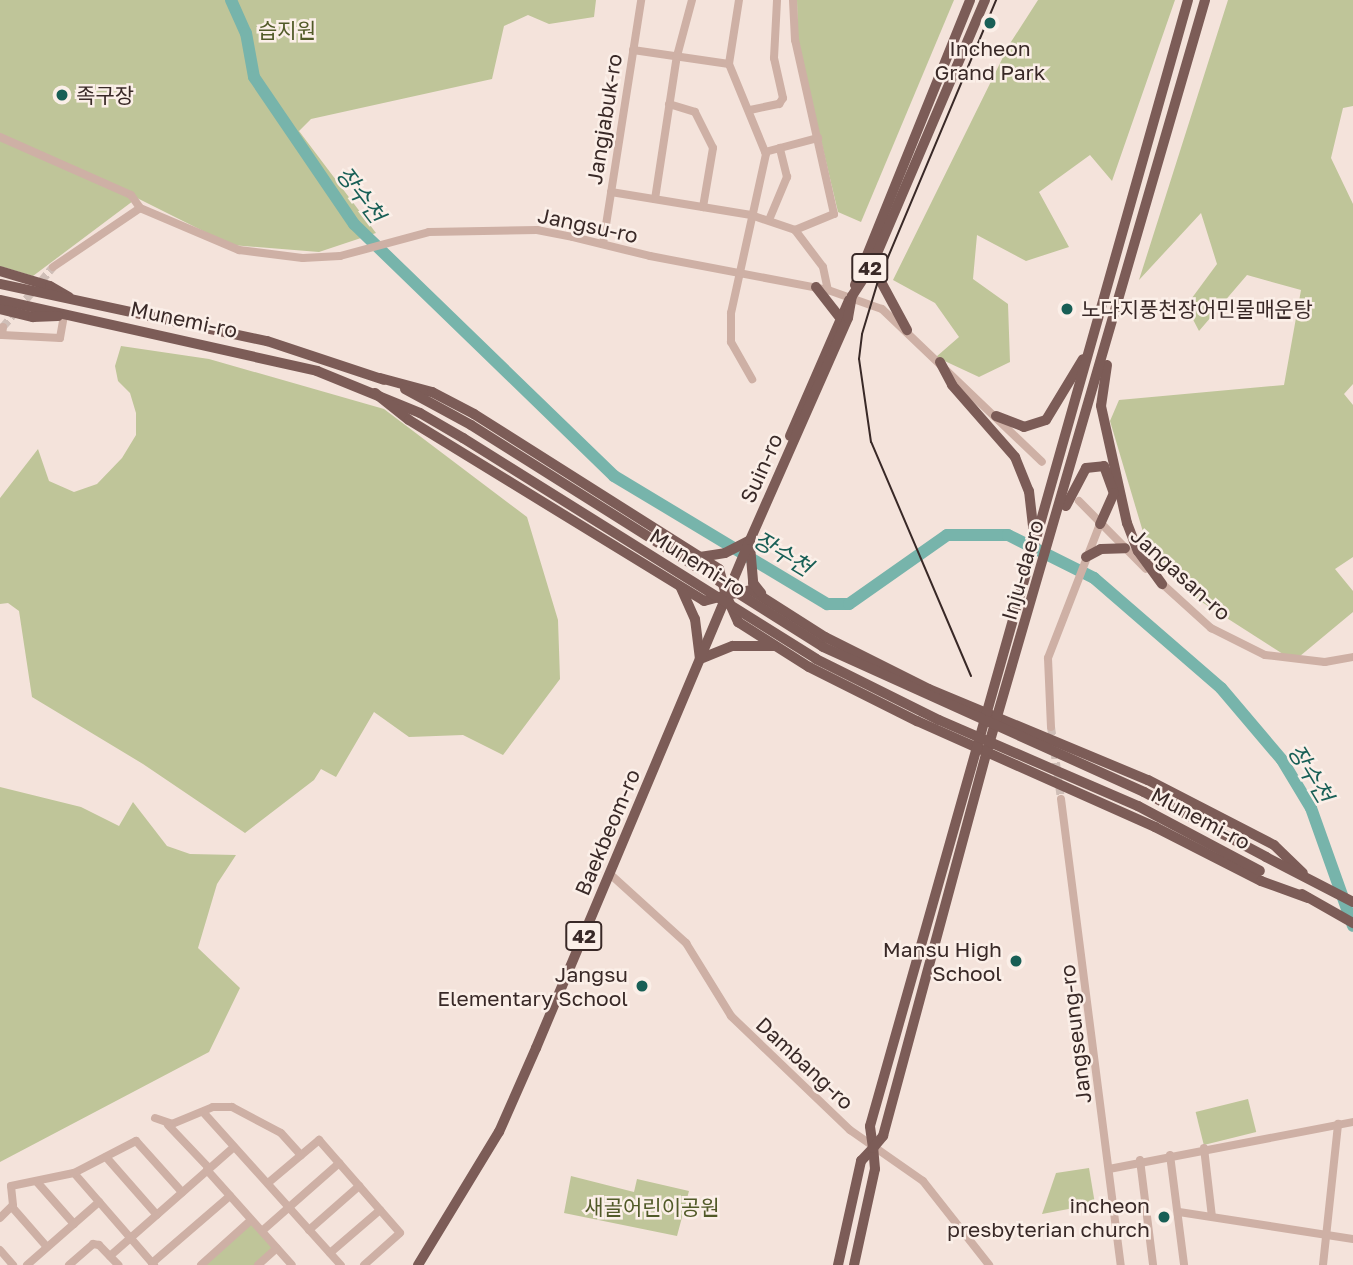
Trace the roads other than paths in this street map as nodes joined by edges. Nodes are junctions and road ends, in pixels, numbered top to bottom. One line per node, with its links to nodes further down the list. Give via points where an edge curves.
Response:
1 (641, 0): 10 (street, Jangjabuk-ro)
2 (692, 0): 11 (street)
3 (739, 0): 12 (street)
4 (777, 0): 14 (street, via 774,58 783,98 779,104)
5 (793, 0): 16 (street, via 794,40)
6 (970, 0): 33 (main road, Suin-ro / 42, via 861,262)
7 (985, 0): 27 (main road, Suin-ro / 42)
8 (1188, 0): 42 (main road, Inju-daero)
9 (1205, 0): 34 (main road, Inju-daero)
10 (633, 50): 11 (street); 19 (street, Jangjabuk-ro)
11 (677, 57): 12 (street); 13 (street)
12 (729, 64): 14 (street)
13 (669, 104): 20 (street); 21 (street, via 695,112 711,140)
14 (750, 110): 18 (street)
15 (0, 137): 22 (street, Jangsu-ro, via 131,195)
16 (818, 138): 17 (street); 25 (street, via 834,214)
17 (780, 148): 18 (street); 24 (street, via 786,177)
18 (765, 152): 23 (street)
19 (611, 192): 20 (street); 26 (street, Jangjabuk-ro)
20 (655, 199): 21 (street)
21 (703, 207): 23 (street)
22 (140, 208): 26 (street, Jangsu-ro, via 239,250 323,258 429,232 514,230); 28 (street)
23 (751, 215): 24 (street); 29 (street)
24 (769, 220): 25 (street)
25 (795, 230): 32 (street, via 823,267)
26 (603, 244): 29 (street, Jangsu-ro)
27 (872, 265): 33 (main road, Suin-ro / 42); 41 (main road)
28 (53, 267)
29 (737, 270): 32 (street, Jangsu-ro); 45 (street, via 731,342)
30 (0, 271): 36 (main road, via 50,286)
31 (0, 284): 36 (main road, Munemi-ro)
32 (822, 289): 33 (street, Jangsu-ro); 39 (main road)
33 (852, 296): 39 (main road, Suin-ro / 42); 41 (street, via 882,309); 51 (main road, Suin-ro / 42, via 848,318)
34 (1119, 299): 53 (main road, Inju-daero); 57 (main road, via 1101,406 1127,523 1138,551)
35 (0, 300): 38 (main road, Munemi-ro)
36 (77, 302): 44 (main road, Munemi-ro, via 267,341)
37 (0, 309): 38 (main road, via 33,317)
38 (69, 316): 40 (street, via 60,338 2,335); 46 (main road, Munemi-ro, via 264,356)
39 (839, 316): 51 (main road, Suin-ro / 42)
40 (3, 327)
41 (908, 330): 43 (street)
42 (1087, 354): 47 (main road, via 1046,420 1024,428); 52 (main road, Inju-daero)
43 (940, 362): 47 (street); 52 (main road, via 952,385 1020,466 1029,491)
44 (380, 377): 55 (main road, via 432,392 474,414); 70 (main road, Munemi-ro, bridge, via 471,425 823,647 1144,792)
45 (752, 379)
46 (374, 393): 58 (main road, via 409,420); 72 (main road, Munemi-ro, bridge, via 463,438 816,659 939,720 1138,806)
47 (996, 416): 48 (street)
48 (1042, 462)
49 (1079, 501): 50 (street, Jangasan-ro)
50 (1100, 524): 53 (main road, via 1114,493 1109,472 1094,465 1080,475); 54 (street, Jangasan-ro); 56 (street)
51 (751, 536): 55 (main road); 59 (main road, 42); 60 (main road, via 753,583)
52 (1034, 538): 64 (main road, Inju-daero)
53 (1050, 544): 65 (main road, Inju-daero)
54 (1125, 548): 56 (main road, via 1101,549); 57 (street, Jangasan-ro)
55 (706, 557): 59 (main road, via 719,569)
56 (1085, 560): 66 (street, via 1048,658)
57 (1162, 584): 62 (street, Jangasan-ro, via 1211,628 1265,655 1325,662)
58 (679, 586): 59 (main road, via 704,601); 63 (main road, via 695,619)
59 (726, 595): 60 (main road, via 751,590); 61 (main road, via 737,622); 63 (main road, Baekbeom-ro / 42)
60 (767, 600): 64 (main road, via 868,659)
61 (776, 646): 63 (main road, via 733,646); 67 (main road, via 856,692)
62 (1353, 657)
63 (699, 659): 71 (main road, Baekbeom-ro / 42)
64 (986, 712): 65 (main road); 67 (main road, Inju-daero)
65 (998, 716): 68 (main road, Inju-daero); 70 (main road, via 1148,780 1275,845)
66 (1051, 727)
67 (975, 746): 68 (main road); 81 (main road, Inju-daero, via 870,1126)
68 (988, 751): 72 (main road, via 1261,881); 81 (main road, Inju-daero, via 883,1136)
69 (1061, 799): 89 (street, Jangseung-ro)
70 (1303, 873): 73 (main road, Munemi-ro)
71 (610, 874): 81 (street, Dambang-ro, via 686,943 731,1016 802,1087); 126 (main road, Baekbeom-ro / 42, via 499,1132)
72 (1308, 898): 74 (main road, Munemi-ro)
73 (1351, 901)
74 (1353, 923)
75 (203, 1112): 79 (street); 80 (street); 83 (street, via 220,1105 238,1109 281,1133)
76 (155, 1118): 79 (street)
77 (1353, 1122): 78 (street)
78 (1338, 1124): 82 (street); 108 (street)
79 (168, 1125): 88 (street)
80 (234, 1147): 88 (street); 92 (street)
81 (873, 1148): 127 (main road, Inju-daero, via 861,1161); 128 (main road, Inju-daero, via 875,1169); 129 (street, Dambang-ro, via 923,1181)
82 (1203, 1148): 84 (street); 102 (street)
83 (301, 1155): 87 (street, via 318,1140); 92 (street)
84 (1170, 1155): 86 (street); 100 (street)
85 (106, 1157): 90 (street); 94 (street, via 136,1141); 101 (street)
86 (1140, 1160): 89 (street); 131 (street)
87 (339, 1163): 93 (street); 98 (street)
88 (208, 1169): 94 (street); 95 (street)
89 (1109, 1169): 130 (street, Jangseung-ro)
90 (74, 1173): 91 (street); 96 (street)
91 (37, 1182): 97 (street, via 11,1186); 105 (street)
92 (268, 1183): 98 (street)
93 (359, 1186): 99 (street); 106 (street)
94 (182, 1192): 101 (street)
95 (230, 1196): 104 (street); 116 (street)
96 (99, 1202): 105 (street); 109 (street)
97 (12, 1207): 103 (street); 111 (street)
98 (290, 1207): 106 (street); 107 (street)
99 (380, 1210): 114 (street); 125 (street, via 400,1233)
100 (1179, 1212): 102 (street); 132 (street)
101 (156, 1215): 109 (street)
102 (1212, 1217): 108 (street)
103 (0, 1218)
104 (251, 1220): 107 (street); 121 (street)
105 (74, 1224): 111 (street)
106 (309, 1230): 114 (street)
107 (262, 1231): 112 (street)
108 (1325, 1234): 110 (street); 133 (street)
109 (130, 1238): 115 (street); 116 (street)
110 (1353, 1239)
111 (47, 1247): 118 (street)
112 (277, 1248): 122 (street); 123 (street)
113 (0, 1250): 117 (street)
114 (330, 1253): 124 (street)
115 (110, 1256): 119 (street, via 93,1244); 120 (street)
116 (153, 1264)
117 (13, 1265)
118 (26, 1265)
119 (69, 1265)
120 (118, 1265)
121 (201, 1265)
122 (258, 1265)
123 (292, 1265)
124 (341, 1265)
125 (364, 1265)
126 (418, 1265)
127 (838, 1265)
128 (854, 1265)
129 (989, 1265)
130 (1121, 1265)
131 (1153, 1265)
132 (1184, 1265)
133 (1323, 1265)

